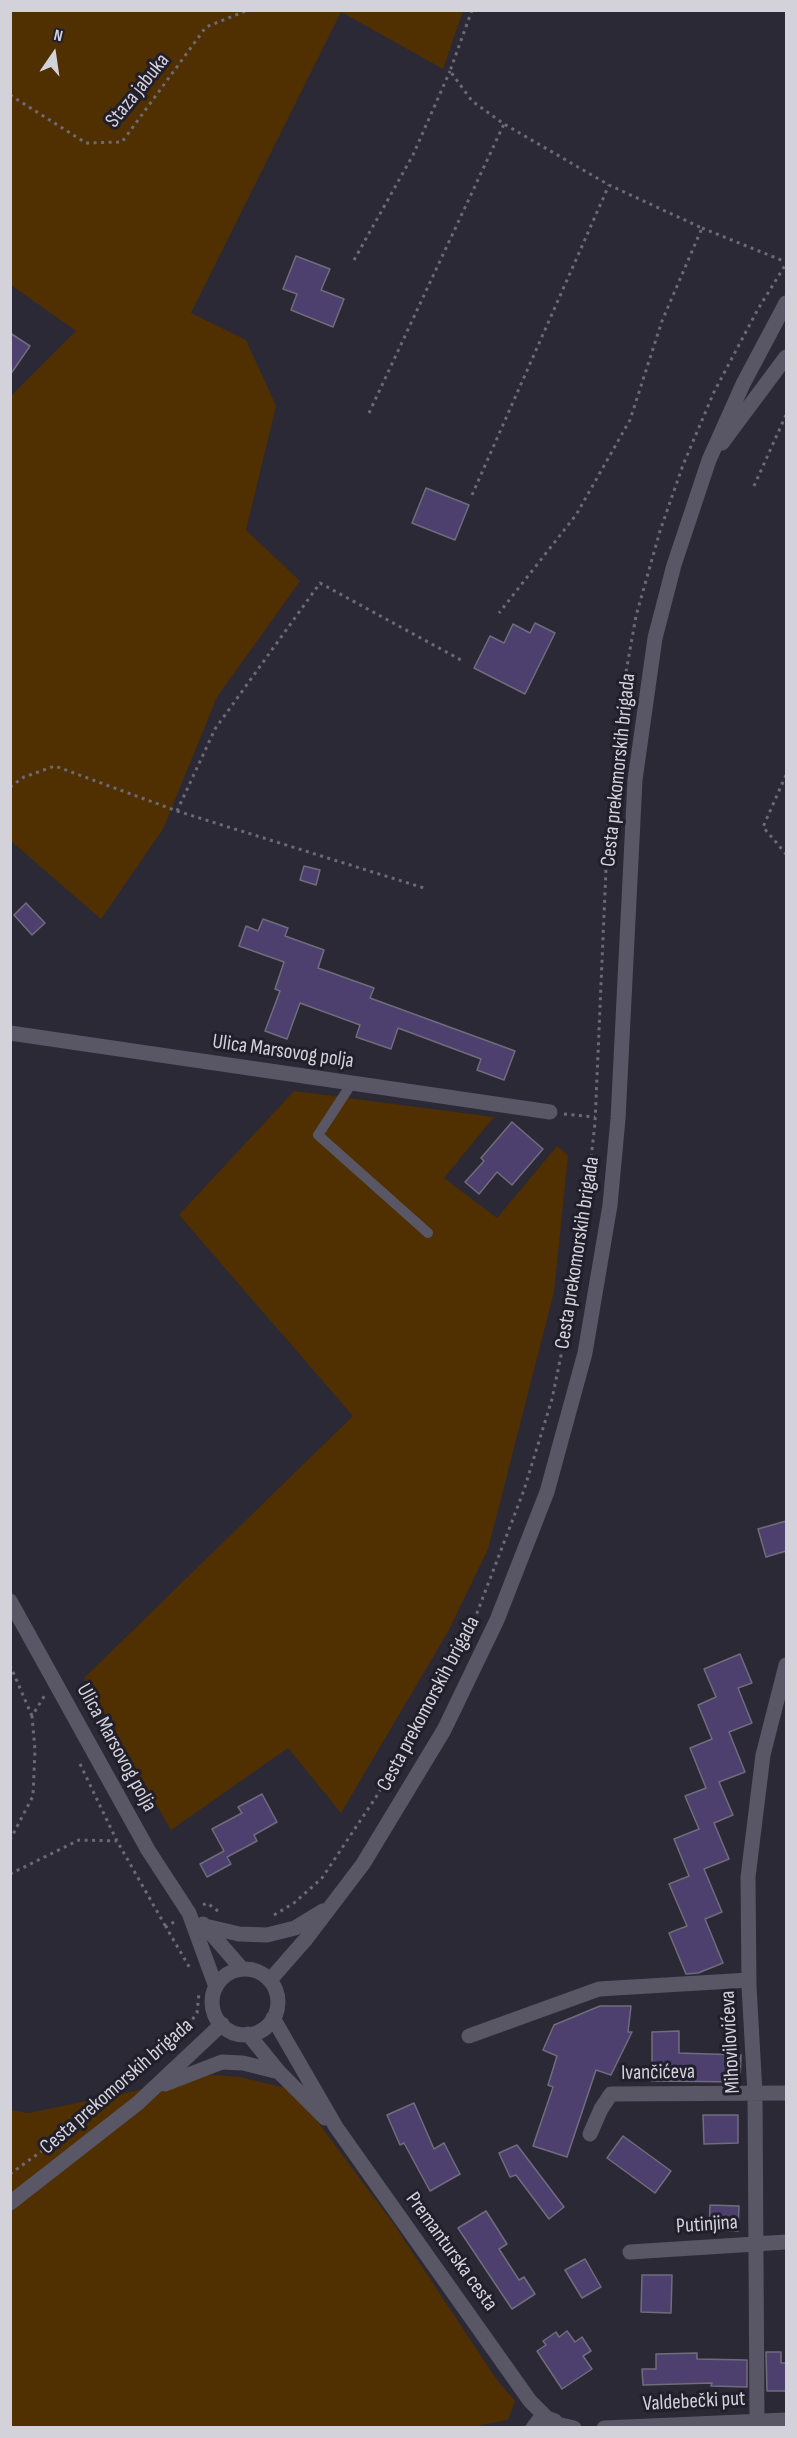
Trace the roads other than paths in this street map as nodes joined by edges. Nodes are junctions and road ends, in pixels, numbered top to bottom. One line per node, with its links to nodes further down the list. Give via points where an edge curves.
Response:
1 (786, 303): 3 (main road, Cesta prekomorskih brigada)
2 (786, 357): 3 (main road, Cesta prekomorskih brigada)
3 (709, 460): 10 (main road, Cesta prekomorskih brigada, via 674,564 649,670 635,780 610,1204 594,1309 568,1420 548,1492 477,1664 444,1730 363,1864)
4 (10, 1033): 5 (main road, Ulica Marsovog polja)
5 (352, 1083): 6 (main road, Ulica Marsovog polja); 7 (lane, via 318,1136)
6 (550, 1112)
7 (428, 1233)
8 (10, 1601): 11 (main road, Ulica Marsovog polja, via 148,1850)
9 (786, 1665): 15 (main road, Mihovilovićeva, via 763,1755 748,1877)
10 (335, 1902): 12 (main road, via 295,1928 267,1935 239,1934); 14 (main road, Cesta prekomorskih brigada)
11 (189, 1913): 12 (main road, Ulica Marsovog polja); 16 (main road, Ulica Marsovog polja)
12 (205, 1926): 13 (main road, Ulica Marsovog polja)
13 (242, 1969): 14 (main road, via 256,1971); 16 (main road, via 228,1973)
14 (270, 1980): 17 (main road, via 278,2001)
15 (749, 1980): 20 (main road, via 599,1989); 23 (main road, Mihovilovićeva)
16 (216, 1986): 18 (main road, via 213,2006)
17 (273, 2018): 19 (main road, via 265,2027); 25 (main road, Premanturska cesta)
18 (222, 2025): 19 (main road); 22 (main road, Cesta prekomorskih brigada)
19 (248, 2034): 21 (main road, Premanturska cesta)
20 (469, 2036)
21 (279, 2072): 22 (main road, via 222,2062); 25 (main road, Premanturska cesta)
22 (152, 2091): 27 (main road, Cesta prekomorskih brigada)
23 (755, 2093): 24 (main road, Ivančićeva); 26 (main road, Ivančićeva, via 611,2094); 29 (main road, Mihovilovićeva)
24 (786, 2093)
25 (336, 2127): 33 (main road, Premanturska cesta)
26 (590, 2134)
27 (10, 2203)
28 (786, 2242): 29 (main road, Putinjina)
29 (754, 2243): 30 (main road, Putinjina); 31 (main road, Mihovilovićeva)
30 (630, 2252)
31 (757, 2420): 32 (main road, Valdebečki put); 35 (main road, Valdebečki put)
32 (786, 2420)
33 (546, 2424): 34 (main road)
34 (574, 2427)
35 (604, 2427)

